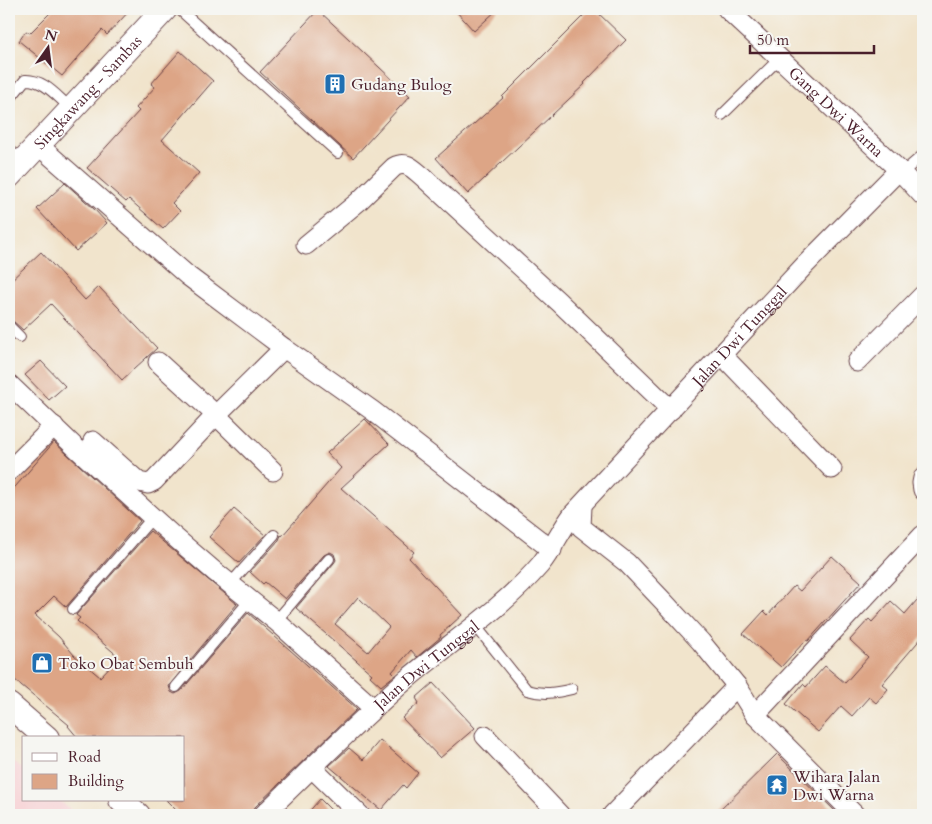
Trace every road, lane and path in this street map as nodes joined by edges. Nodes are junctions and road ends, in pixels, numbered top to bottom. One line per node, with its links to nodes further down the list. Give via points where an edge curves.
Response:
1 (165, 9): 6 (street, Singkawang - Sambas)
2 (179, 9): 8 (lane)
3 (728, 9): 4 (street, Gang Dwi Warna)
4 (780, 58): 7 (lane); 11 (street, Gang Dwi Warna)
5 (9, 100): 6 (lane, via 25,80 30,80 40,82)
6 (71, 108): 10 (street, Singkawang - Sambas)
7 (722, 115)
8 (338, 153)
9 (923, 154): 11 (lane)
10 (19, 158): 17 (street, via 188,276)
11 (901, 172): 12 (street, Gang Dwi Warna); 18 (street, Jalan Dwi Tunggal, via 804,266)
12 (923, 196)
13 (306, 245): 22 (street, via 394,167 406,165 559,302)
14 (923, 294): 20 (street)
15 (9, 326): 16 (lane)
16 (20, 337)
17 (284, 348): 23 (street); 36 (street)
18 (722, 355): 22 (street, Jalan Dwi Tunggal); 26 (street)
19 (158, 362): 23 (street)
20 (857, 362)
21 (9, 384): 24 (street)
22 (671, 410): 31 (street, Jalan Dwi Tunggal)
23 (216, 415): 25 (street, via 148,484 139,482); 28 (street)
24 (54, 426): 27 (street); 32 (street)
25 (94, 441)
26 (832, 469)
27 (9, 471)
28 (273, 471)
29 (923, 478): 30 (street)
30 (923, 490)
31 (582, 506): 33 (street); 36 (street, Jalan Dwi Tunggal, via 565,525)
32 (153, 517): 38 (street); 40 (lane)
33 (581, 527): 36 (street, via 565,542); 43 (street, via 627,563)
34 (274, 535): 38 (lane)
35 (923, 535): 48 (street)
36 (553, 547): 42 (street, Jalan Dwi Tunggal, via 519,586)
37 (328, 559): 41 (lane)
38 (230, 584): 39 (street)
39 (250, 600): 41 (street); 44 (lane)
40 (73, 609)
41 (276, 621): 47 (street)
42 (475, 625): 45 (lane, via 527,690 553,694); 47 (street, Jalan Dwi Tunggal)
43 (737, 686): 48 (street); 57 (street)
44 (176, 687)
45 (572, 689)
46 (9, 705): 49 (street)
47 (374, 708): 51 (street, Jalan Dwi Tunggal)
48 (755, 715): 58 (street)
49 (45, 736)
50 (485, 736): 56 (street)
51 (312, 768): 54 (street, Jalan Dwi Tunggal); 55 (street)
52 (123, 802): 53 (street)
53 (138, 815)
54 (263, 815)
55 (360, 815)
56 (560, 815)
57 (612, 815)
58 (855, 815)

